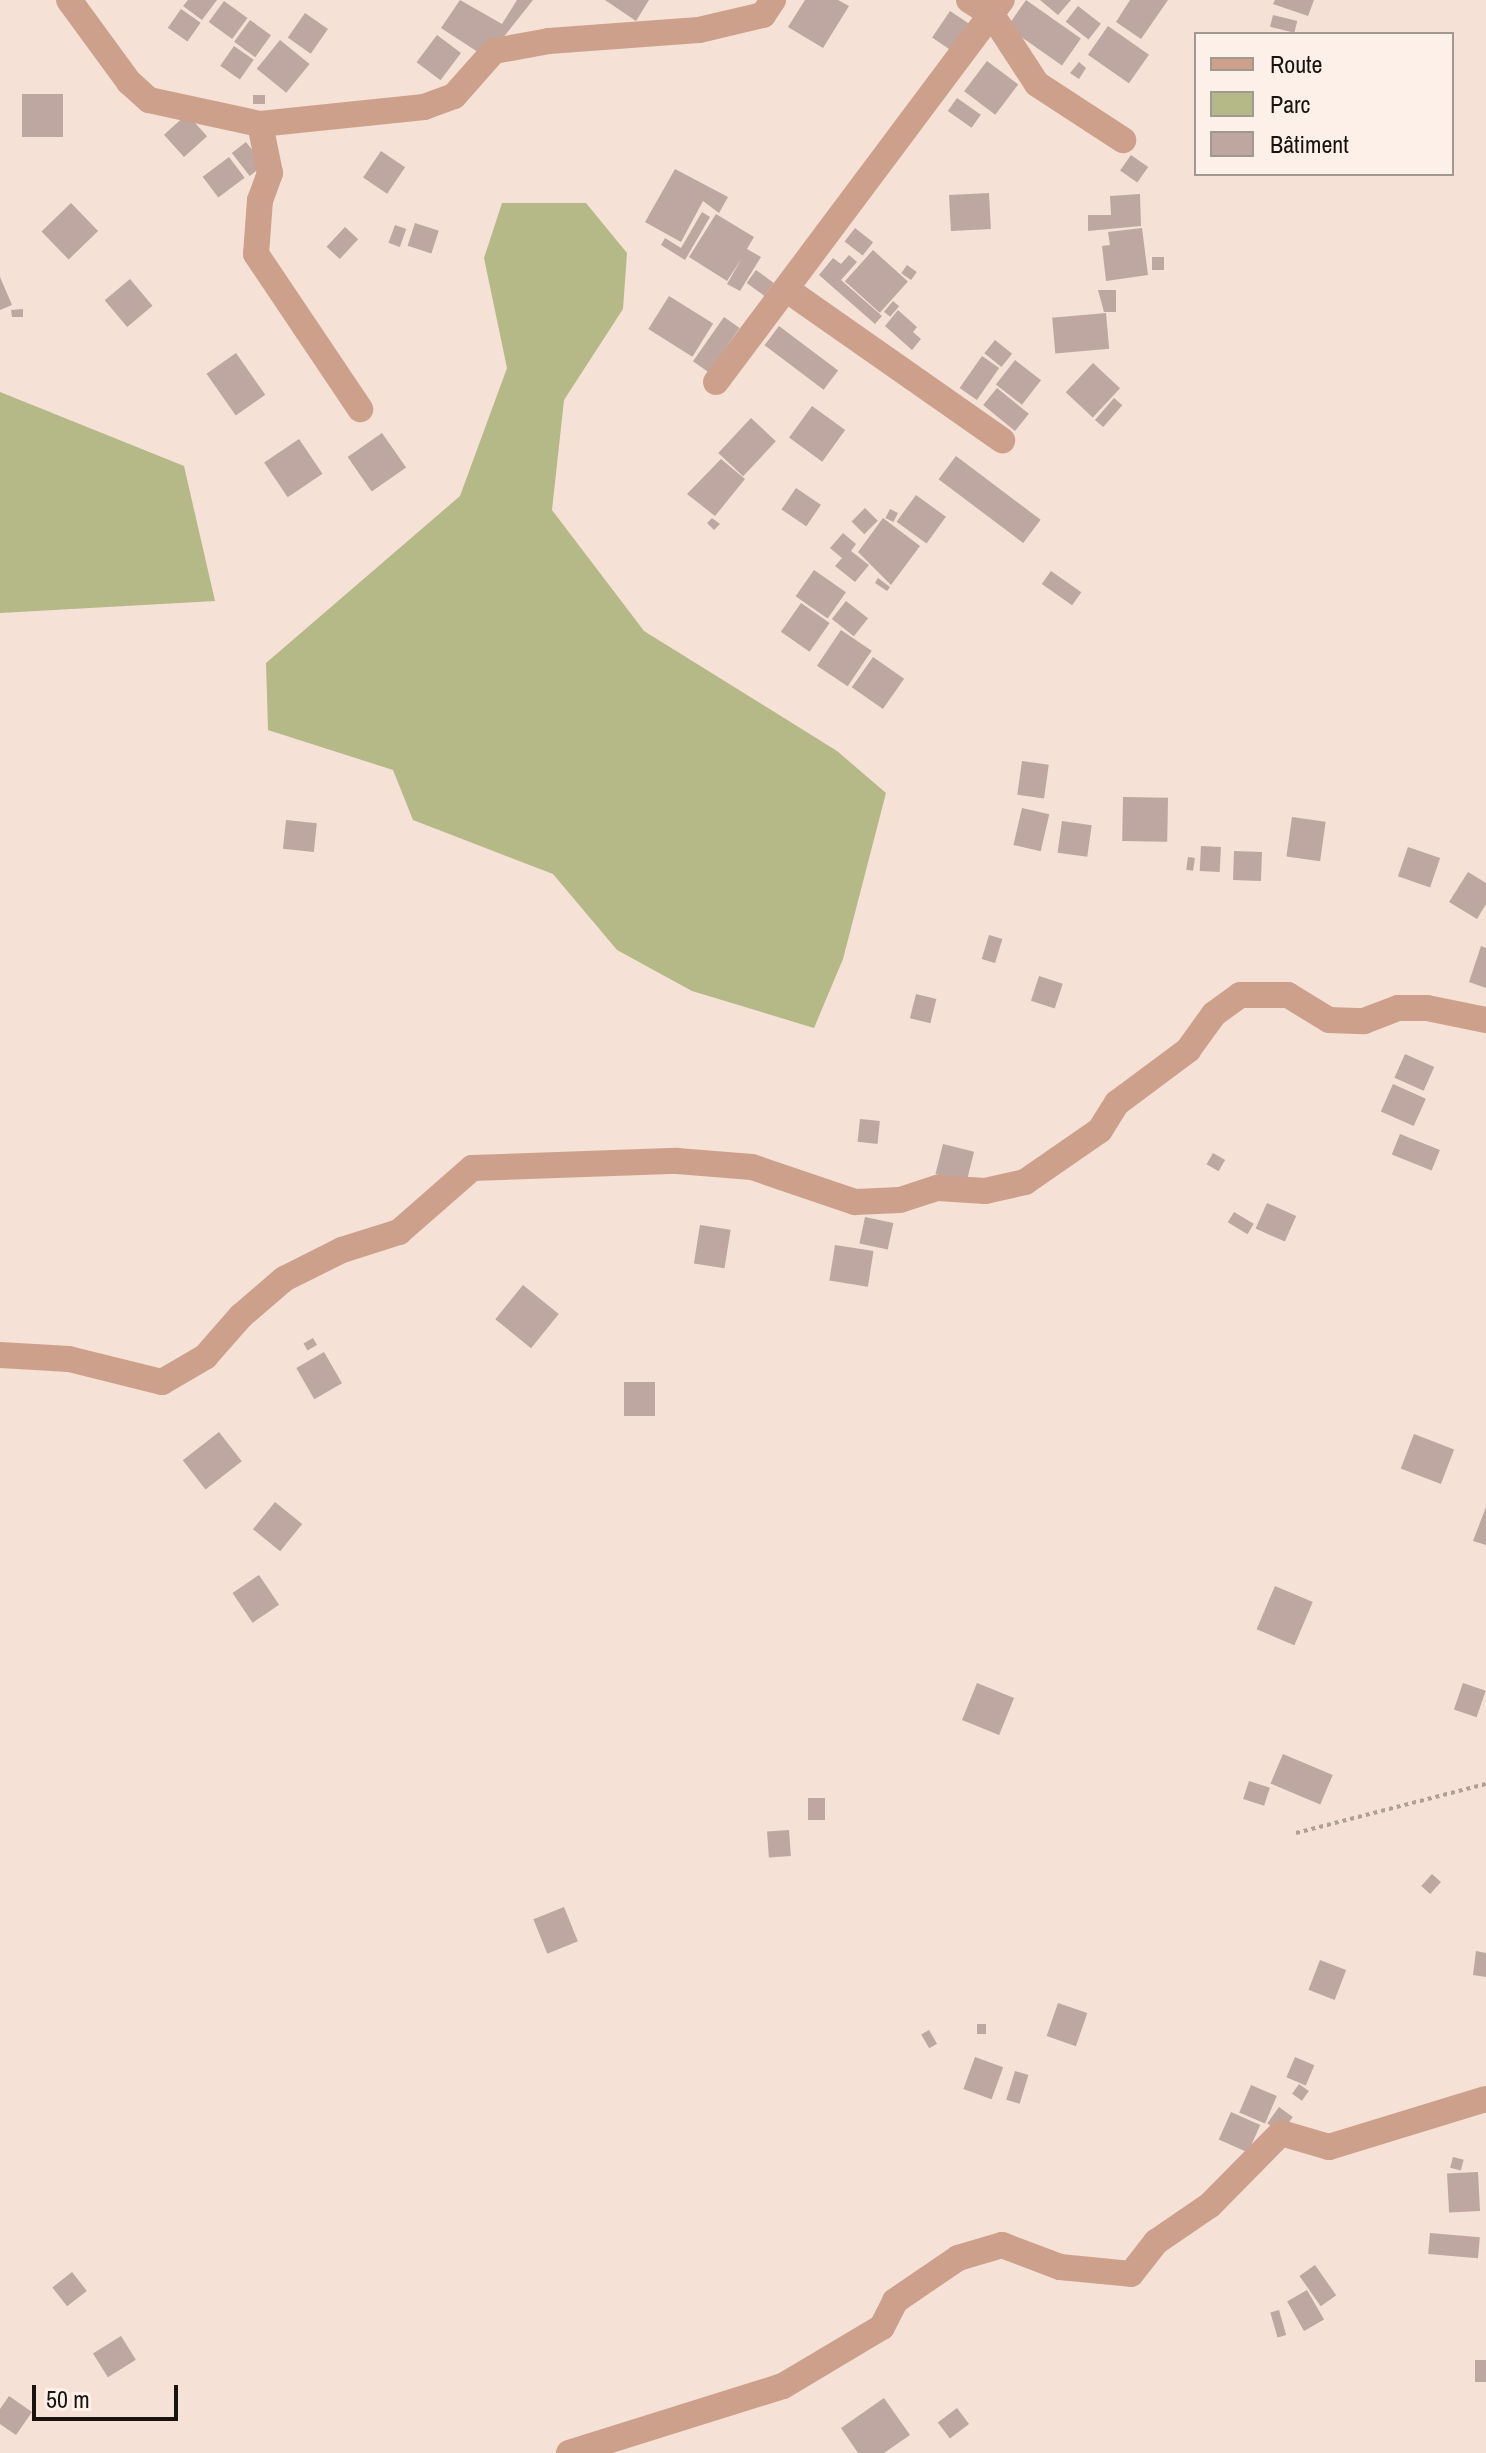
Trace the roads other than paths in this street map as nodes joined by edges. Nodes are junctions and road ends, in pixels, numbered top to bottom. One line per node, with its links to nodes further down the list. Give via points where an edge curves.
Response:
1 (69, 0): 5 (street, via 129,82 149,100)
2 (773, 0): 5 (street, via 763,15 699,30 549,41 494,51 454,96 424,107)
3 (969, 0): 4 (street)
4 (997, 8): 6 (street, via 1037,84); 7 (street)
5 (260, 124): 9 (street, via 270,173 260,200 256,254)
6 (1123, 140)
7 (786, 289): 8 (street); 10 (street)
8 (716, 382)
9 (360, 409)
10 (1002, 440)
11 (1486, 1020): 12 (street, via 1450,1008 1398,1008 1364,1021 1329,1020 1288,995 1240,995 1214,1014 1188,1050 1117,1103 1100,1130 1025,1182 985,1191 938,1188 900,1200 855,1202 752,1167 677,1161 472,1168 399,1232 342,1250 284,1279 205,1357 162,1382 69,1359)
12 (0, 1355)
13 (1486, 2099): 14 (street, via 1329,2147 1281,2133 1210,2205 1156,2242 1131,2274 1060,2267 1002,2245 958,2258 895,2301 882,2327 783,2386)
14 (569, 2453)

